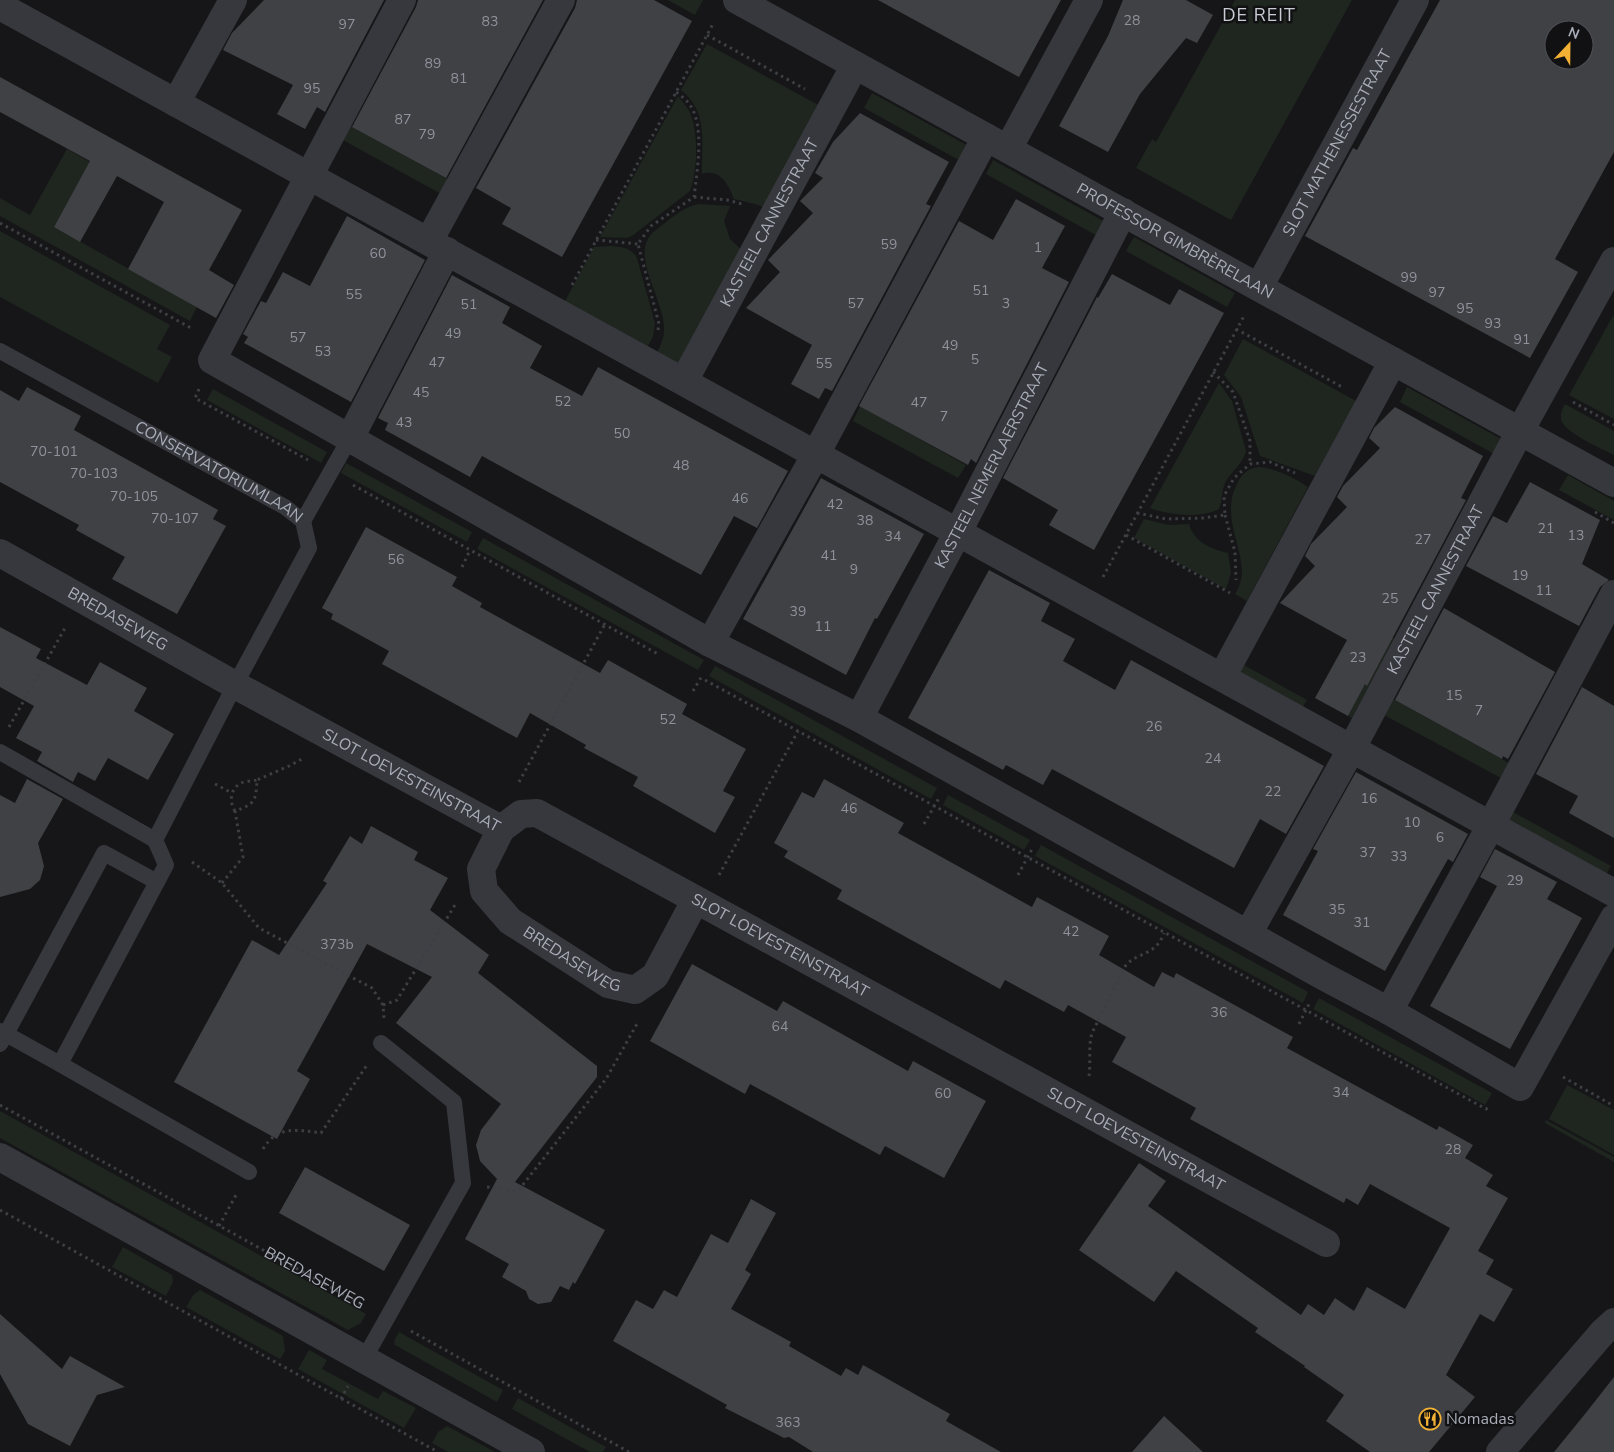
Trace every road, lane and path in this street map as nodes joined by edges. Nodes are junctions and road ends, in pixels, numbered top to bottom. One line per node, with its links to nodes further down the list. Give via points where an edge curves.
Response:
1 (232, 0): 12 (street)
2 (402, 0): 15 (street)
3 (561, 0): 22 (street)
4 (737, 0): 10 (street, PROFESSOR GIMBRÈRELAAN)
5 (1089, 0): 14 (street)
6 (1415, 0): 24 (street, SLOT MATHENESSESTRAAT)
7 (0, 6): 12 (street)
8 (716, 18): 9 (path)
9 (707, 35): 11 (path); 13 (path)
10 (855, 65): 13 (street, KASTEEL CANNESTRAAT); 14 (street, PROFESSOR GIMBRÈRELAAN)
11 (676, 92): 16 (path, via 690,105 698,124); 20 (path)
12 (176, 103): 15 (street)
13 (833, 105): 18 (street, KASTEEL CANNESTRAAT)
14 (997, 143): 17 (street, PROFESSOR GIMBRÈRELAAN); 38 (street)
15 (309, 176): 22 (street); 28 (street)
16 (694, 197): 18 (path, via 727,200); 21 (path, via 651,226)
17 (1123, 212): 24 (street, PROFESSOR GIMBRÈRELAAN); 46 (street, KASTEEL NEMERLAERSTRAAT)
18 (774, 215): 32 (street, KASTEEL CANNESTRAAT)
19 (0, 223): 28 (path)
20 (596, 240): 21 (path); 25 (path)
21 (638, 244): 29 (path, via 658,324 656,340)
22 (438, 246): 25 (street); 37 (street)
23 (1614, 261): 33 (street, KASTEEL CANNESTRAAT)
24 (1259, 288): 26 (path); 30 (street, PROFESSOR GIMBRÈRELAAN)
25 (557, 312): 29 (street)
26 (1236, 329): 31 (path); 34 (path)
27 (0, 351): 45 (lane, CONSERVATORIUMLAAN, via 285,508)
28 (216, 352): 37 (street); 40 (path, via 195,398)
29 (646, 360): 32 (street)
30 (1393, 361): 34 (street); 36 (street, PROFESSOR GIMBRÈRELAAN)
31 (1213, 372): 39 (path, via 1233,392 1250,441); 43 (path)
32 (684, 381): 38 (street)
33 (1546, 387): 35 (path); 36 (street, KASTEEL CANNESTRAAT)
34 (1370, 403): 42 (street)
35 (1614, 425)
36 (1520, 431): 41 (street, PROFESSOR GIMBRÈRELAAN); 64 (street, KASTEEL CANNESTRAAT)
37 (350, 438): 40 (lane); 55 (street)
38 (816, 454): 46 (street); 55 (street)
39 (1250, 464): 42 (path, via 1270,462); 44 (path, via 1234,478 1224,496)
40 (330, 473): 45 (lane); 54 (path)
41 (1614, 483)
42 (1324, 488): 53 (street)
43 (1138, 513): 44 (path, via 1166,519); 47 (path)
44 (1226, 514): 49 (path, via 1235,552 1236,578)
45 (303, 521): 59 (lane, CONSERVATORIUMLAAN, via 309,548)
46 (958, 532): 52 (street); 60 (street, KASTEEL NEMERLAERSTRAAT)
47 (1126, 535): 49 (path); 52 (path)
48 (0, 553): 51 (street, BREDASEWEG)
49 (1230, 594): 53 (path)
50 (1614, 594): 69 (street)
51 (81, 599): 59 (street, BREDASEWEG); 63 (path)
52 (1088, 604): 58 (street)
53 (1259, 609): 58 (street)
54 (605, 624): 56 (path); 68 (path, via 513,793)
55 (710, 643): 60 (street)
56 (661, 655)
57 (693, 673): 61 (path)
58 (1222, 677): 64 (street)
59 (235, 684): 62 (street, SLOT LOEVESTEINSTRAAT); 70 (lane, CONSERVATORIUMLAAN)
60 (860, 718): 78 (street)
61 (798, 731): 75 (path, via 712,888); 77 (path)
62 (325, 734): 66 (path, via 313,753); 68 (street, SLOT LOEVESTEINSTRAAT)
63 (5, 735)
64 (1352, 748): 69 (street); 78 (street)
65 (0, 752): 70 (lane)
66 (257, 780): 67 (path, via 257,797 249,806); 67 (path, via 240,784 232,793 230,804)
67 (235, 811): 72 (path, via 243,857)
68 (511, 821): 73 (street, via 481,869); 75 (street, SLOT LOEVESTEINSTRAAT, via 537,813)
69 (1491, 825): 74 (street); 81 (street)
70 (155, 840): 71 (lane, via 166,865); 72 (path, via 180,853)
71 (157, 882): 82 (lane, via 104,853); 85 (lane)
72 (222, 883): 80 (path, via 259,928 372,988)
73 (484, 891): 79 (street, BREDASEWEG, via 510,921 608,984); 80 (path, via 454,906 397,1000)
74 (1614, 893)
75 (695, 901): 79 (street, BREDASEWEG, via 654,976); 88 (street, SLOT LOEVESTEINSTRAAT)
76 (1614, 918): 84 (street)
77 (1164, 933): 86 (path, via 1486,1109); 88 (path, via 1154,948 1126,965 1092,1033 1089,1077)
78 (1248, 934): 81 (street)
79 (635, 990): 92 (path, via 644,1012 606,1080 518,1191)
80 (383, 1005): 83 (path, via 385,1027)
81 (1389, 1011): 86 (street)
82 (2, 1036): 85 (lane)
83 (381, 1044): 91 (path, via 322,1133 294,1129 276,1134 265,1145); 92 (lane, via 454,1102)
84 (1534, 1061): 86 (street); 89 (path)
85 (60, 1064): 91 (lane)
86 (1520, 1087)
87 (0, 1105): 94 (path, BREDASEWEG)
88 (1074, 1106): 95 (street, SLOT LOEVESTEINSTRAAT)
89 (1614, 1106)
90 (0, 1156): 98 (street)
91 (249, 1172): 94 (path)
92 (464, 1183): 96 (lane)
93 (0, 1210): 99 (path)
94 (219, 1226): 96 (path, BREDASEWEG)
95 (1326, 1242)
96 (387, 1318): 98 (lane); 101 (path, BREDASEWEG)
97 (1610, 1323): 102 (street)
98 (364, 1359): 100 (street)
99 (438, 1452)
100 (531, 1452)
101 (629, 1452)
102 (1500, 1452)

